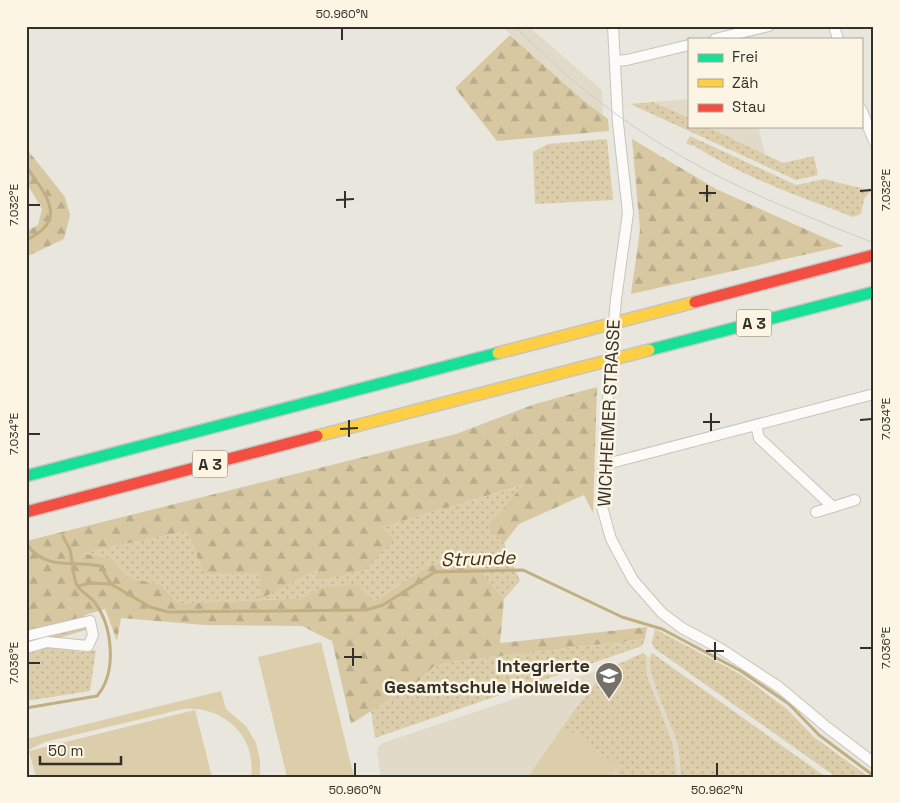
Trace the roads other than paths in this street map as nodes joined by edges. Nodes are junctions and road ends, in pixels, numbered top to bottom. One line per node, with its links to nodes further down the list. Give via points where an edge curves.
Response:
1 (613, 26): 7 (street, WICHHEIMER STRASSE)
2 (768, 26): 4 (street)
3 (834, 26): 5 (street)
4 (719, 38)
5 (838, 38)
6 (688, 45): 7 (street)
7 (615, 61): 14 (street, WICHHEIMER STRASSE, bridge, via 628,206 616,299)
8 (862, 111): 9 (street)
9 (874, 141)
10 (874, 255): 15 (highway, A 3)
11 (874, 292): 18 (highway, A 3)
12 (874, 394): 13 (street)
13 (756, 425): 14 (street); 17 (street, via 759,438)
14 (603, 465): 22 (street, WICHHEIMER STRASSE, via 604,516 611,539 633,580 662,613 780,687)
15 (26, 476)
16 (855, 500): 17 (street)
17 (833, 507): 19 (street)
18 (26, 512)
19 (816, 512)
20 (26, 636): 21 (street, via 90,621 94,635 88,646 47,642)
21 (26, 648)
22 (874, 763)

